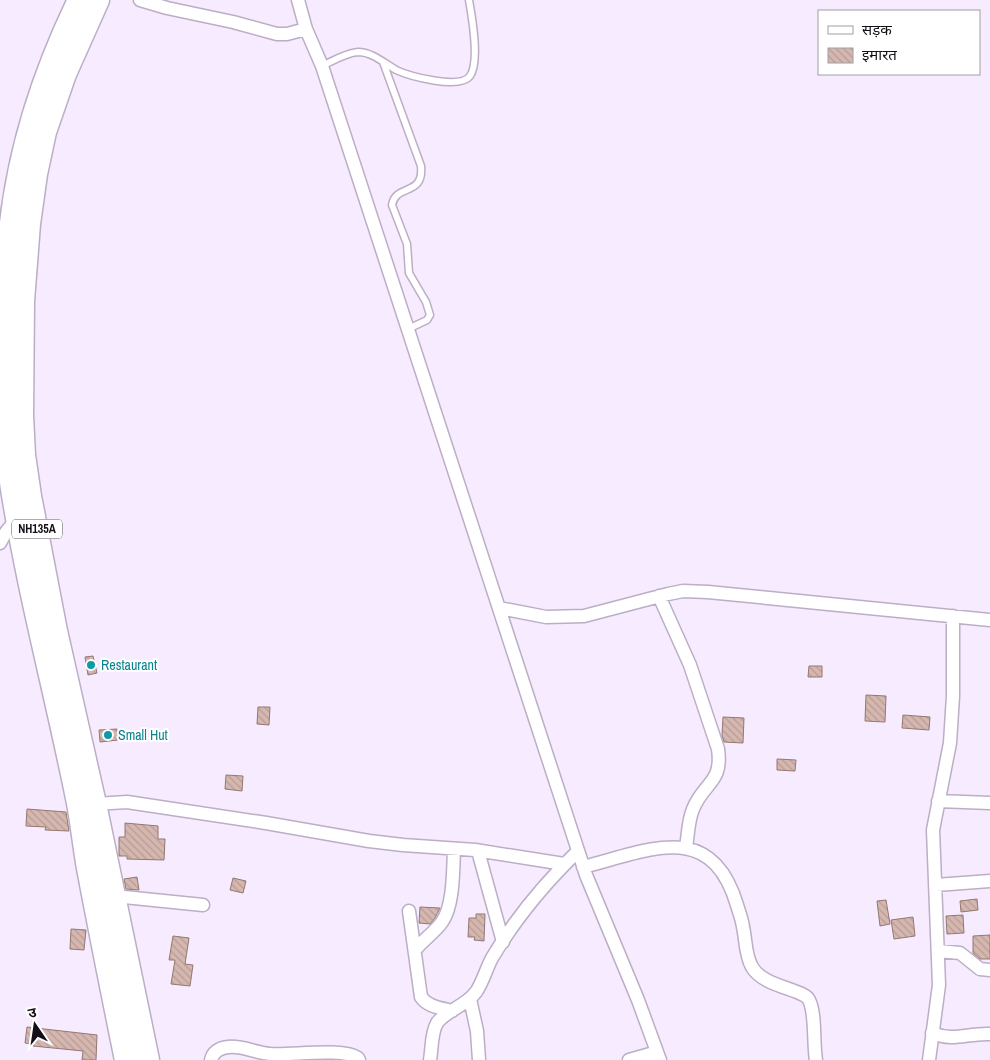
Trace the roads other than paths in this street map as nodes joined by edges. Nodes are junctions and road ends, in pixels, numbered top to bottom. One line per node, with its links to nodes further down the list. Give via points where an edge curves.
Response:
1 (79, 0): 10 (highway, NH135A, via 35,111 11,223 4,403)
2 (98, 0): 18 (highway, NH135A, via 65,74 45,132 29,224 22,350 24,455 30,496 56,630)
3 (140, 0): 6 (street, via 277,34)
4 (298, 0): 6 (street)
5 (469, 0): 7 (lane, via 475,34 473,66 468,79 442,82 421,79)
6 (306, 29): 8 (street)
7 (383, 62): 8 (lane, via 358,52); 9 (lane, via 422,166 419,182 399,193 392,205 407,244 409,273 430,315 427,320)
8 (322, 66): 9 (street)
9 (408, 329): 13 (street)
10 (18, 518): 11 (street); 39 (highway, NH135A, via 78,805 87,867)
11 (0, 543)
12 (659, 596): 13 (street, via 584,616 546,617); 14 (street, via 683,591 708,592); 19 (street, via 690,665 720,761 712,783 694,806)
13 (499, 608): 22 (street)
14 (954, 616): 15 (street); 16 (street, via 950,743)
15 (990, 620)
16 (938, 801): 17 (street); 26 (street, via 933,839)
17 (990, 803)
18 (96, 804): 20 (street, via 127,802 369,840); 27 (highway, NH135A)
19 (686, 848): 24 (street, via 653,849); 46 (street, via 712,859 727,880 754,971 781,988 807,996 811,1005)
20 (454, 849): 21 (street); 31 (street, via 447,913)
21 (478, 851): 23 (street); 30 (street)
22 (578, 851): 23 (street); 24 (street)
23 (564, 864): 30 (street)
24 (583, 867): 38 (street)
25 (990, 881): 26 (street)
26 (936, 886): 32 (street)
27 (114, 896): 28 (street); 40 (highway, NH135A)
28 (203, 905)
29 (409, 911): 31 (street)
30 (503, 942): 34 (street)
31 (415, 950): 35 (street, via 424,1002)
32 (938, 950): 33 (street, via 960,953 980,969); 36 (street, via 938,986)
33 (990, 970)
34 (470, 999): 35 (street); 44 (street)
35 (452, 1011): 43 (street, via 438,1022)
36 (932, 1033): 37 (street, via 945,1038); 47 (street)
37 (990, 1034)
38 (655, 1056): 45 (street)
39 (126, 1060)
40 (148, 1060)
41 (211, 1060): 42 (street, via 214,1052 236,1047 268,1054 350,1054)
42 (359, 1060)
43 (430, 1060)
44 (479, 1060)
45 (629, 1060)
46 (816, 1060)
47 (929, 1060)

